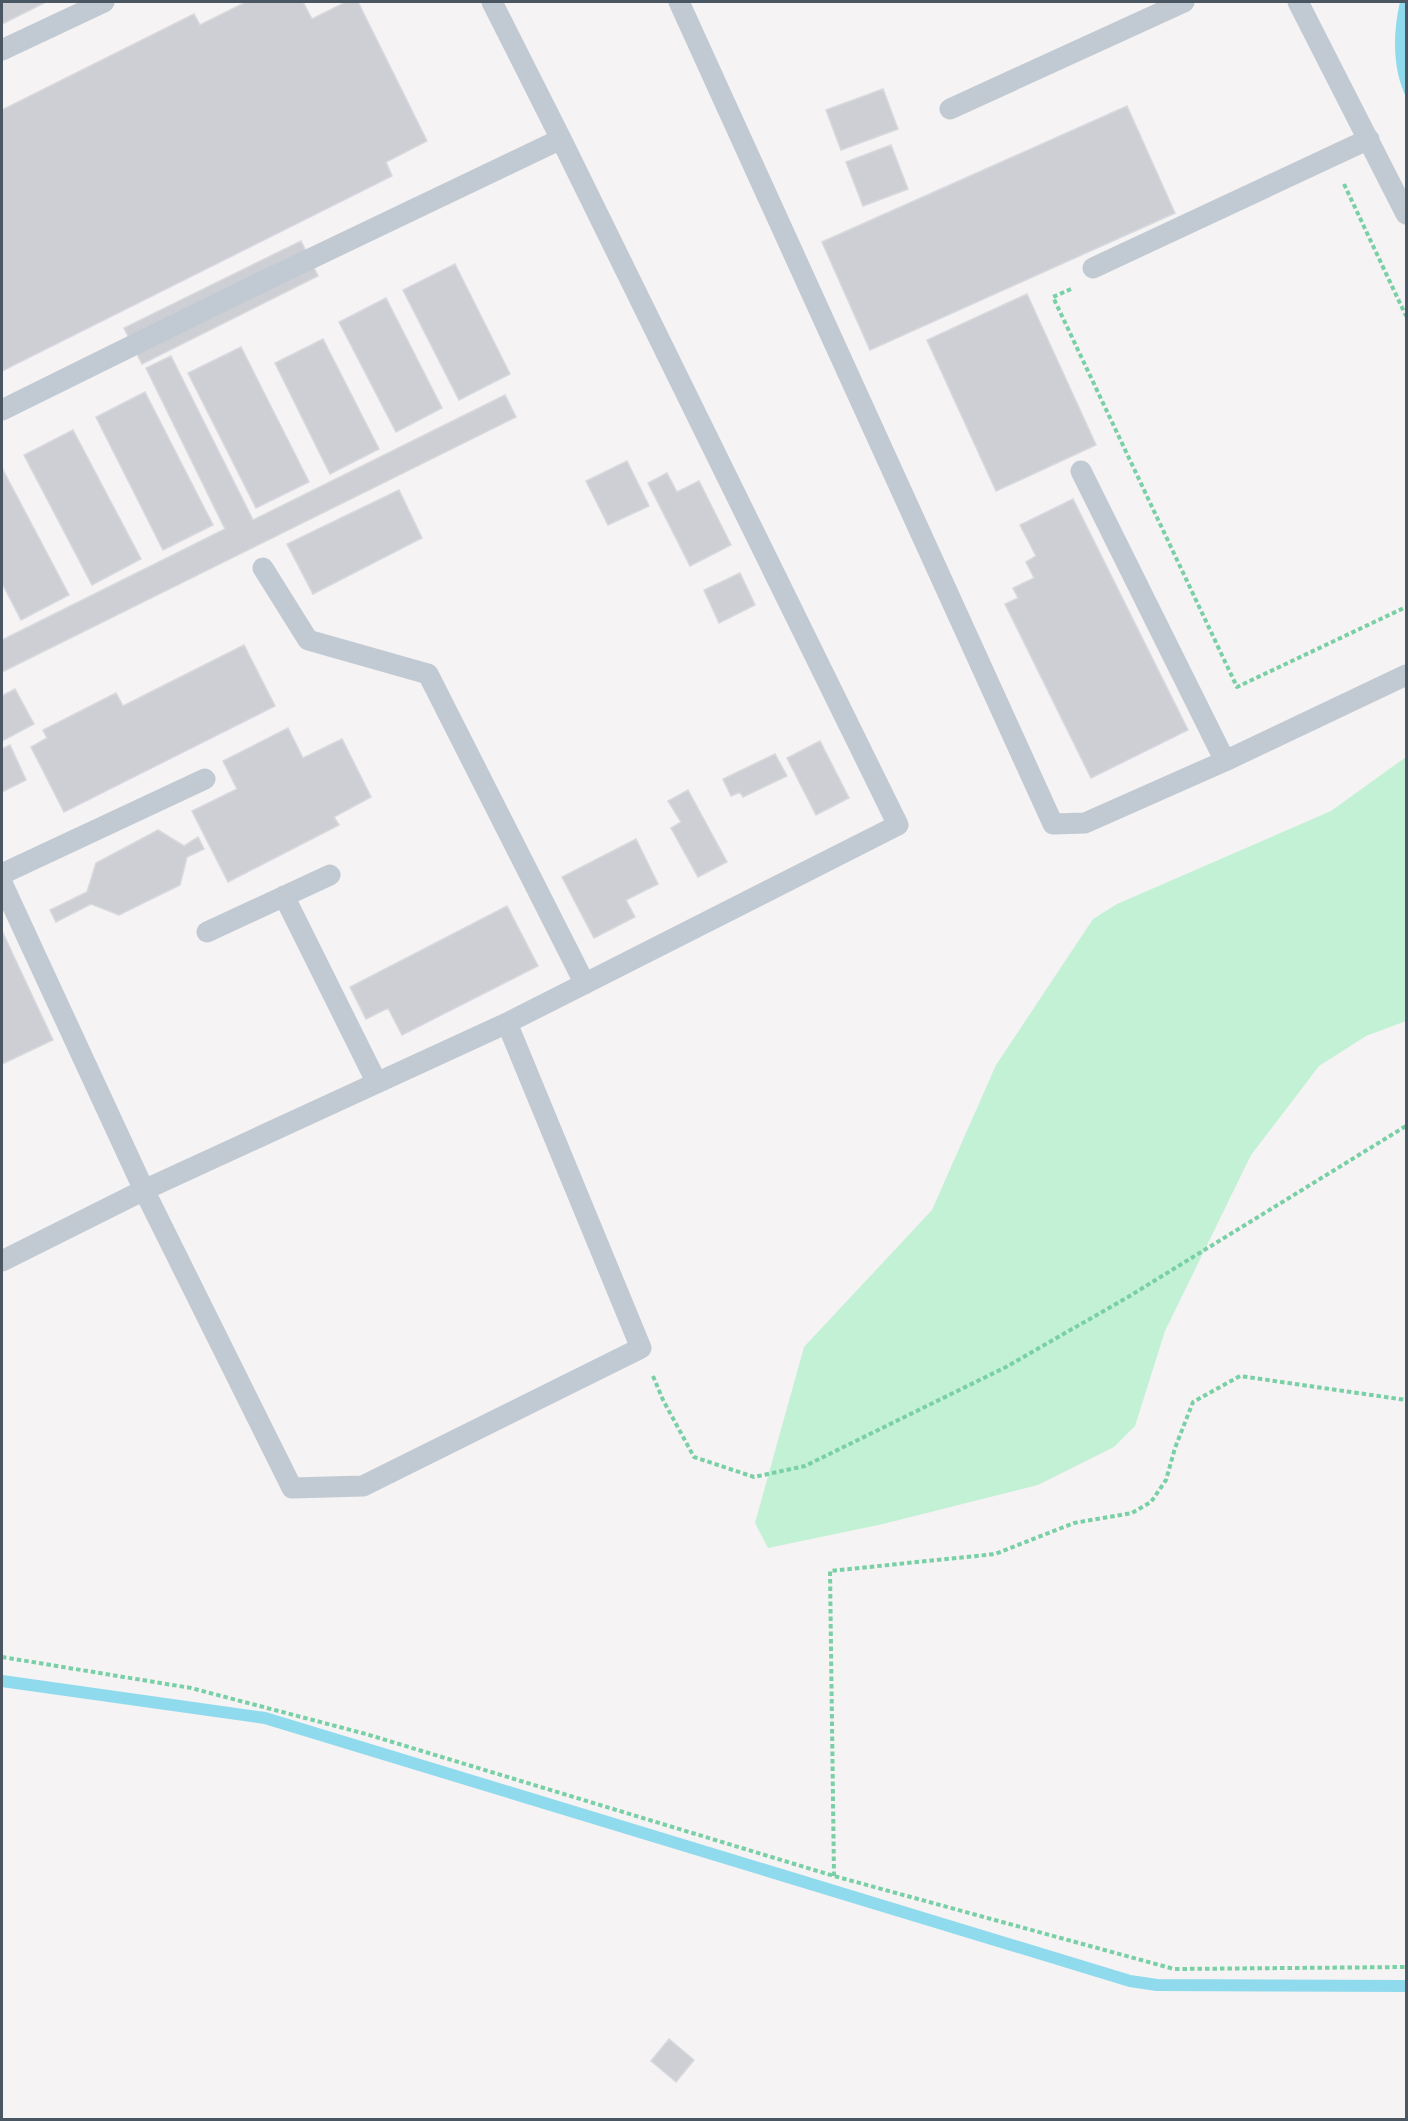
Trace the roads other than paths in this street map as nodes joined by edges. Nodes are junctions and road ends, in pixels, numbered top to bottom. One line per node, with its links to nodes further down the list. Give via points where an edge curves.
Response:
1 (104, 2): 6 (lane)
2 (492, 2): 8 (lane)
3 (679, 2): 16 (lane, via 1053,824 1085,823)
4 (1184, 2): 7 (lane)
5 (1298, 2): 9 (lane)
6 (2, 50)
7 (950, 109)
8 (561, 139): 12 (lane); 23 (lane, via 898,825)
9 (1369, 139): 10 (lane); 11 (lane)
10 (1407, 214)
11 (1093, 268)
12 (2, 410)
13 (1081, 471): 16 (lane)
14 (263, 568): 23 (lane, via 308,640 428,674)
15 (1407, 675): 16 (lane)
16 (1225, 761)
17 (205, 779): 18 (lane)
18 (2, 874)
19 (330, 875): 21 (lane)
20 (2, 883): 26 (lane)
21 (284, 896): 22 (lane); 25 (lane)
22 (207, 932)
23 (585, 984): 24 (lane)
24 (507, 1023): 25 (lane); 26 (lane, via 641,1348 363,1486 292,1488)
25 (377, 1083): 26 (lane)
26 (144, 1190): 27 (lane)
27 (3, 1256)

